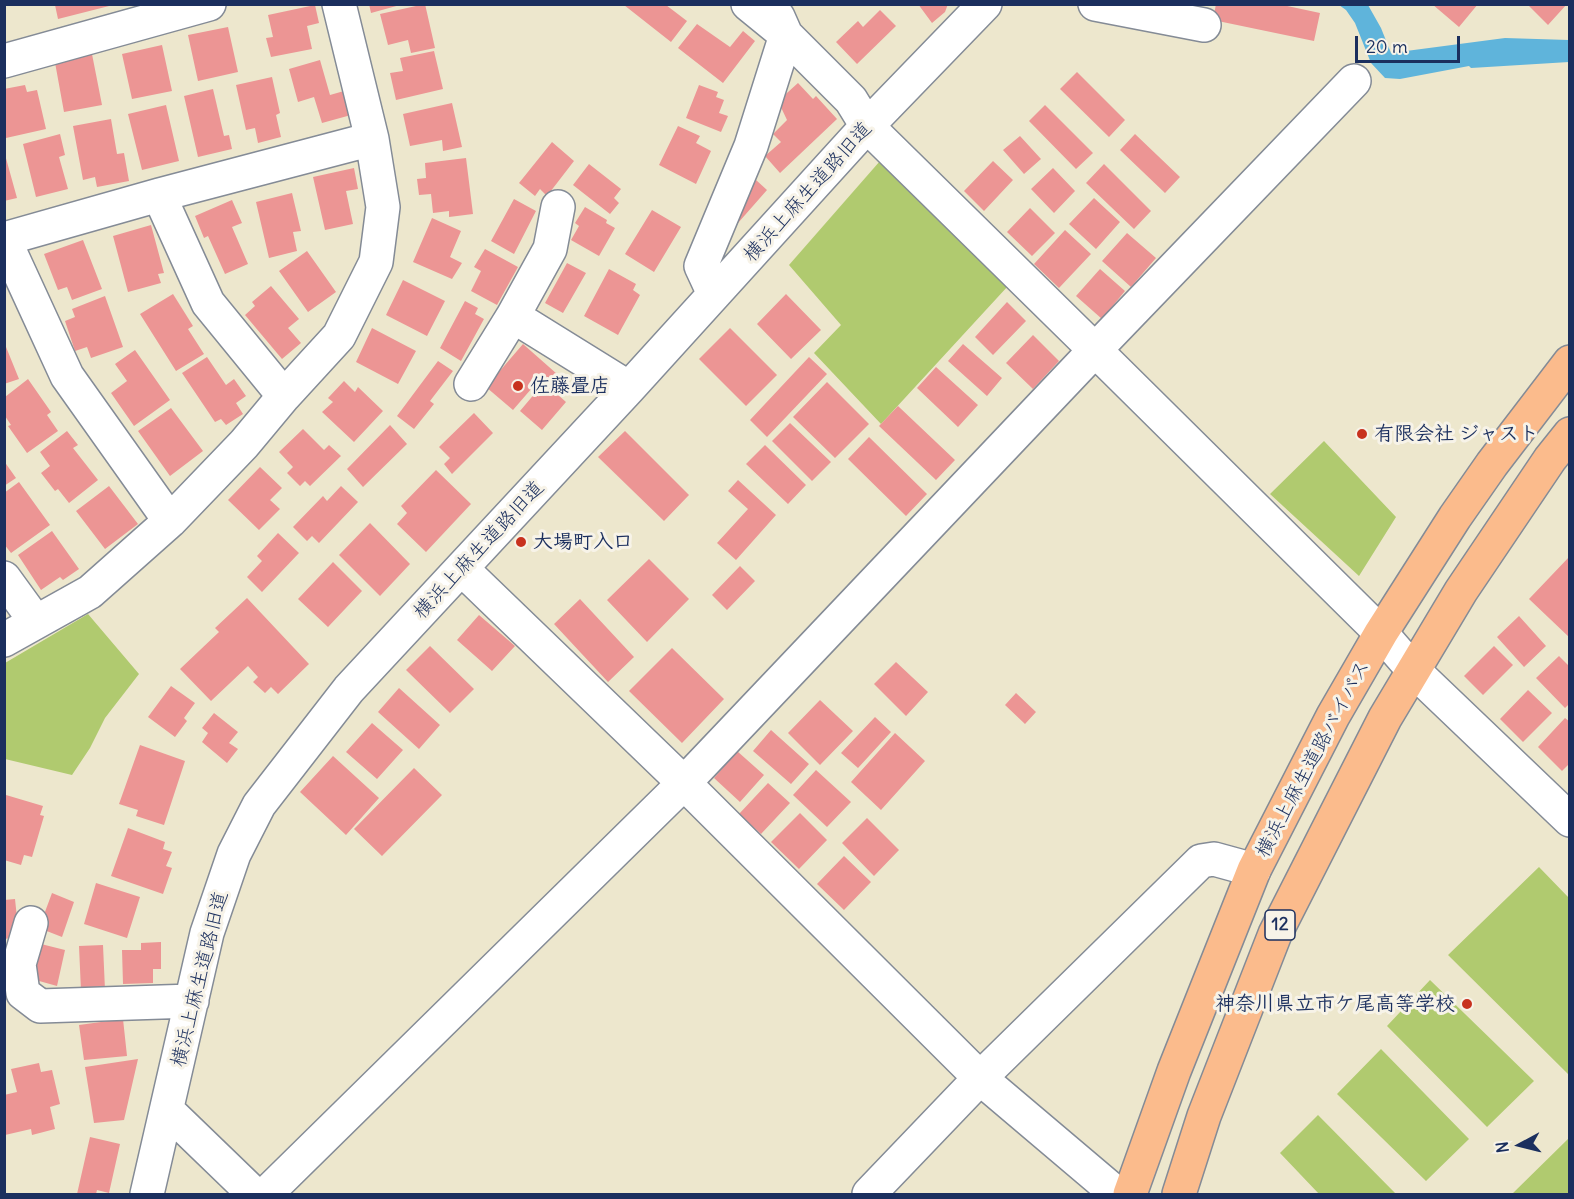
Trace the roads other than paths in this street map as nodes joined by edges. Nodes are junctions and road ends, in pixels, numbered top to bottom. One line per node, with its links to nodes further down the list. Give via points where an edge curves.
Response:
1 (209, 4): 7 (street)
2 (339, 4): 13 (street)
3 (748, 4): 9 (street)
4 (773, 4): 9 (street)
5 (985, 4): 12 (street, 横浜上麻生道路旧道)
6 (1095, 4): 8 (street)
7 (175, 10): 10 (street)
8 (1204, 25)
9 (786, 35): 12 (street, via 851,100); 17 (street, via 751,146 701,266)
10 (4, 61)
11 (1354, 81): 19 (street)
12 (867, 126): 17 (street, 横浜上麻生道路旧道); 19 (street)
13 (372, 139): 14 (street); 23 (street, via 383,207 376,262 339,336)
14 (159, 195): 16 (street); 23 (street, via 208,303)
15 (558, 207): 18 (street, via 550,249)
16 (4, 239): 25 (street, via 67,376)
17 (714, 294): 22 (street, 横浜上麻生道路旧道)
18 (513, 316): 21 (street); 22 (street)
19 (1095, 350): 29 (street); 32 (street)
20 (1569, 362): 29 (main road, 横浜上麻生道路バイパス / 12, via 1492,464)
21 (471, 384)
22 (629, 388): 26 (street, 横浜上麻生道路旧道)
23 (284, 396): 25 (street)
24 (1569, 434): 31 (main road, 12, via 1461,591)
25 (171, 521): 28 (street, via 90,592)
26 (462, 569): 32 (street); 36 (street, 横浜上麻生道路旧道, via 349,689 259,805 234,854 207,933)
27 (4, 578): 28 (street)
28 (36, 621): 30 (street)
29 (1381, 633): 31 (street); 34 (main road, 横浜上麻生道路バイパス / 12, via 1333,716)
30 (4, 640)
31 (1414, 671): 33 (street); 45 (main road, 12, via 1385,718 1275,934 1204,1116)
32 (684, 783): 37 (street); 41 (street)
33 (1569, 820)
34 (1254, 870): 37 (street, via 1214,859 1201,861); 44 (main road, 横浜上麻生道路バイパス / 12)
35 (31, 923): 36 (street, via 19,964 23,993 40,1006)
36 (192, 1001): 38 (street, 横浜上麻生道路旧道)
37 (980, 1078): 42 (street); 43 (street)
38 (167, 1110): 39 (street, 横浜上麻生道路旧道); 40 (street)
39 (147, 1194)
40 (254, 1194)
41 (266, 1194)
42 (868, 1194)
43 (1118, 1194)
44 (1130, 1194)
45 (1179, 1194)

